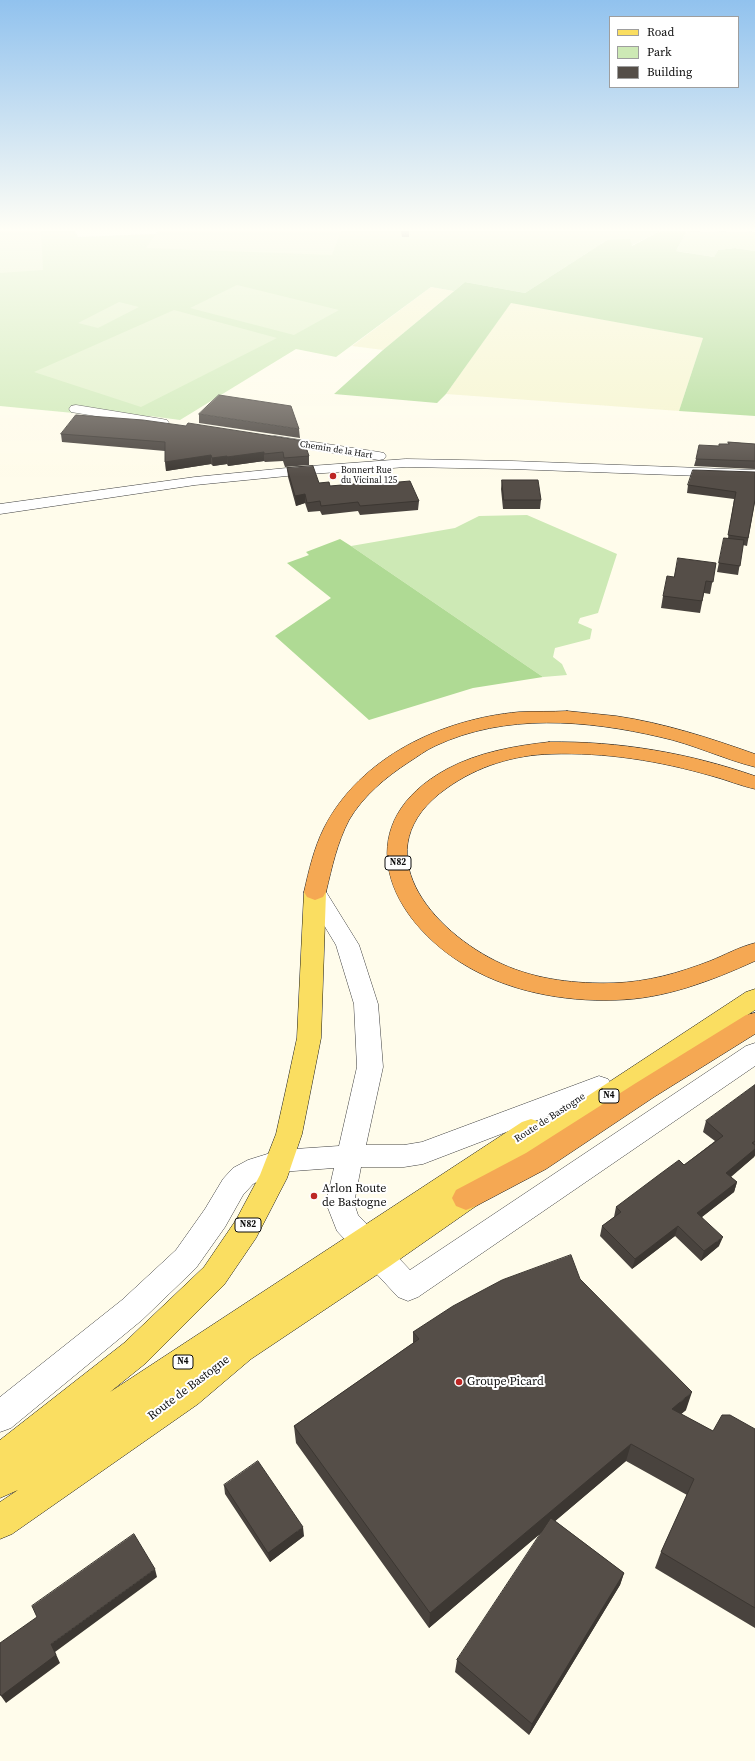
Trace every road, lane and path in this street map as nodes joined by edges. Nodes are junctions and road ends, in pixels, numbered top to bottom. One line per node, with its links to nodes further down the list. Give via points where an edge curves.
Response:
1 (76, 409): 2 (street)
2 (179, 426)
3 (265, 439): 4 (street, Chemin de la Hart, via 383,456)
4 (406, 463): 5 (street); 6 (street, via 195,481)
5 (755, 474)
6 (0, 510)
7 (755, 760): 9 (highway, N82, via 701,742 616,722 524,717 467,727 440,736 399,757 373,778 351,802 334,829 322,860)
8 (755, 783): 10 (highway, N82, via 697,766 611,749 575,747 512,753 454,773 419,799 408,816 399,838 398,864 408,897 431,926 455,949 481,965 542,987 571,991 638,989 674,982 725,965)
9 (315, 892): 16 (street, via 347,945 366,1004 370,1067); 17 (main road, N82, via 309,1038 289,1134)
10 (755, 951)
11 (755, 981): 15 (main road, Route de Bastogne / N4)
12 (755, 998): 18 (main road, Route de Bastogne / N4, via 527,1150)
13 (755, 1022): 18 (highway, via 536,1161)
14 (755, 1053): 19 (street, via 408,1288)
15 (600, 1086): 16 (street, via 423,1153 404,1156); 19 (main road, Route de Bastogne / N4)
16 (350, 1156): 17 (street); 19 (street, via 340,1203 347,1222)
17 (280, 1161): 20 (street, via 243,1176 233,1187 186,1259 132,1310); 21 (main road, N82, via 246,1230 214,1276 135,1353)
18 (466, 1198): 19 (main road, Route de Bastogne / N4)
19 (372, 1249): 22 (main road, Route de Bastogne / N4, via 224,1335); 23 (main road, Route de Bastogne / N4, via 240,1349 187,1393)
20 (0, 1416)
21 (0, 1460)
22 (0, 1482)
23 (0, 1522)

